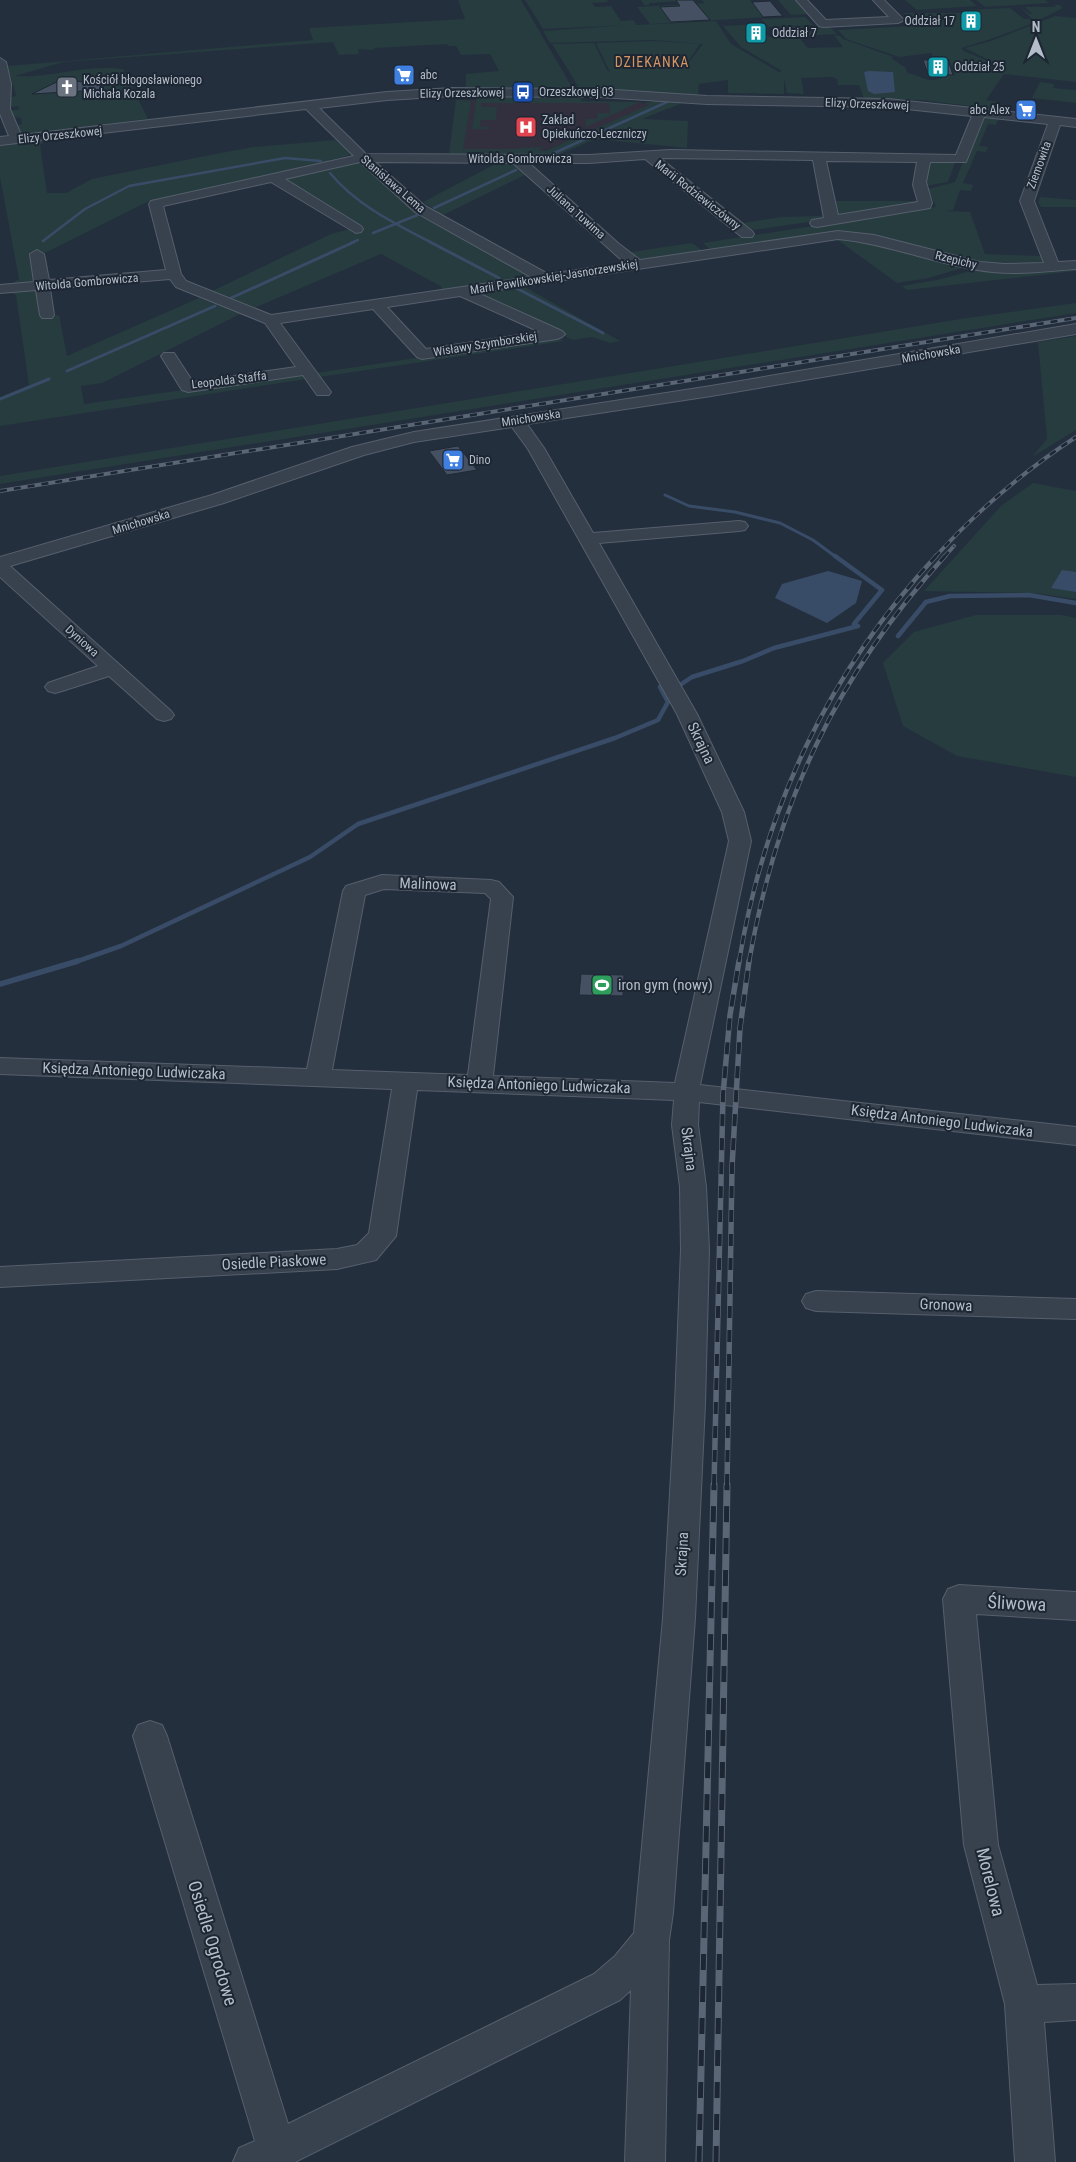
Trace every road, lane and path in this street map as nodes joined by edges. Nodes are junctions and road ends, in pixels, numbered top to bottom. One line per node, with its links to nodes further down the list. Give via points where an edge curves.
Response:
1 (801, 0): 3 (street)
2 (878, 0): 3 (street, via 898,20 823,24)
3 (814, 15): 4 (street)
4 (796, 16)
5 (0, 62): 10 (street, via 6,84 4,109)
6 (307, 105): 7 (street, Elizy Orzeszkowej, via 424,93 600,93 706,100 888,103); 10 (street, Elizy Orzeszkowej); 14 (street, Stanisława Lema)
7 (980, 112): 8 (street, Elizy Orzeszkowej); 16 (street, Witolda Gombrowicza, via 961,159)
8 (1055, 121): 9 (street, Elizy Orzeszkowej); 29 (street, Ziemowita, via 1027,201)
9 (1076, 123)
10 (17, 140): 11 (street, Elizy Orzeszkowej)
11 (0, 141)
12 (649, 156): 13 (street, Witolda Gombrowicza); 15 (street, Witolda Gombrowicza); 22 (street, Marii Rodziewiczówny, via 752,233)
13 (819, 156): 16 (street, Witolda Gombrowicza); 18 (street)
14 (363, 158): 15 (street, Witolda Gombrowicza); 17 (street, Witolda Gombrowicza); 31 (street, Stanisława Lema, via 420,209)
15 (517, 159): 24 (street, Juliana Tuwima)
16 (924, 159): 18 (street, via 919,178 925,205)
17 (273, 178): 20 (street); 30 (street, Witolda Gombrowicza, via 156,204)
18 (832, 221): 19 (street)
19 (803, 225)
20 (356, 229)
21 (838, 234): 25 (street, Marii Pawlikowskiej-Jasnorzewskiej); 29 (street, Rzepichy, via 861,236 980,266)
22 (730, 236)
23 (696, 242): 25 (street)
24 (621, 252): 27 (street, Marii Pawlikowskiej-Jasnorzewskiej)
25 (710, 253): 27 (street, Marii Pawlikowskiej-Jasnorzewskiej)
26 (37, 254): 32 (street)
27 (638, 257): 31 (street, Marii Pawlikowskiej-Jasnorzewskiej)
28 (1076, 265): 29 (street, Rzepichy)
29 (1052, 266)
30 (174, 274): 32 (street, Witolda Gombrowicza); 37 (street, via 181,284)
31 (543, 277): 34 (street, Marii Pawlikowskiej-Jasnorzewskiej)
32 (42, 285): 33 (street, Witolda Gombrowicza); 36 (street)
33 (0, 289)
34 (461, 291): 35 (street, Marii Pawlikowskiej-Jasnorzewskiej); 35 (street, Wisławy Szymborskiej, via 561,336 422,354)
35 (376, 304): 37 (street, Marii Pawlikowskiej-Jasnorzewskiej)
36 (47, 316)
37 (270, 320): 40 (street)
38 (1076, 329): 42 (street, Mnichowska, via 710,391)
39 (169, 356): 40 (street, Leopolda Staffa, via 188,387)
40 (306, 370): 41 (street)
41 (323, 392)
42 (515, 420): 44 (street, Skrajna, via 536,448); 45 (street, Mnichowska, via 414,437 358,451)
43 (739, 526): 44 (street)
44 (586, 539): 53 (street, Skrajna, via 687,714 733,812 740,841)
45 (0, 565): 46 (street, Dyniowa)
46 (112, 668): 47 (street); 48 (street, Dyniowa)
47 (55, 687)
48 (164, 715)
49 (0, 1066): 50 (street, Księdza Antoniego Ludwiczaka)
50 (318, 1077): 51 (street, Księdza Antoniego Ludwiczaka); 52 (street, Malinowa, via 354,891 382,882 491,886 502,897)
51 (406, 1080): 52 (street, Księdza Antoniego Ludwiczaka); 55 (street, Osiedle Piaskowe, via 382,1236 366,1253 338,1259)
52 (480, 1083): 53 (street, Księdza Antoniego Ludwiczaka)
53 (687, 1092): 54 (street, Księdza Antoniego Ludwiczaka); 61 (street, Skrajna, via 685,1125 693,1187 695,1250 690,1404 678,1618)
54 (1076, 1136)
55 (0, 1277)
56 (816, 1301): 57 (street, Gronowa)
57 (1076, 1309)
58 (959, 1599): 59 (street, Śliwowa); 63 (street, Morelowa, via 981,1845)
59 (1076, 1606)
60 (150, 1736): 64 (street, Osiedle Ogrodowe)
61 (651, 1940): 64 (street, via 628,1969 607,1987); 65 (street, Skrajna)
62 (1076, 2002): 63 (street)
63 (1024, 2004): 66 (street, Morelowa)
64 (265, 2156)
65 (645, 2162)
66 (1035, 2162)

